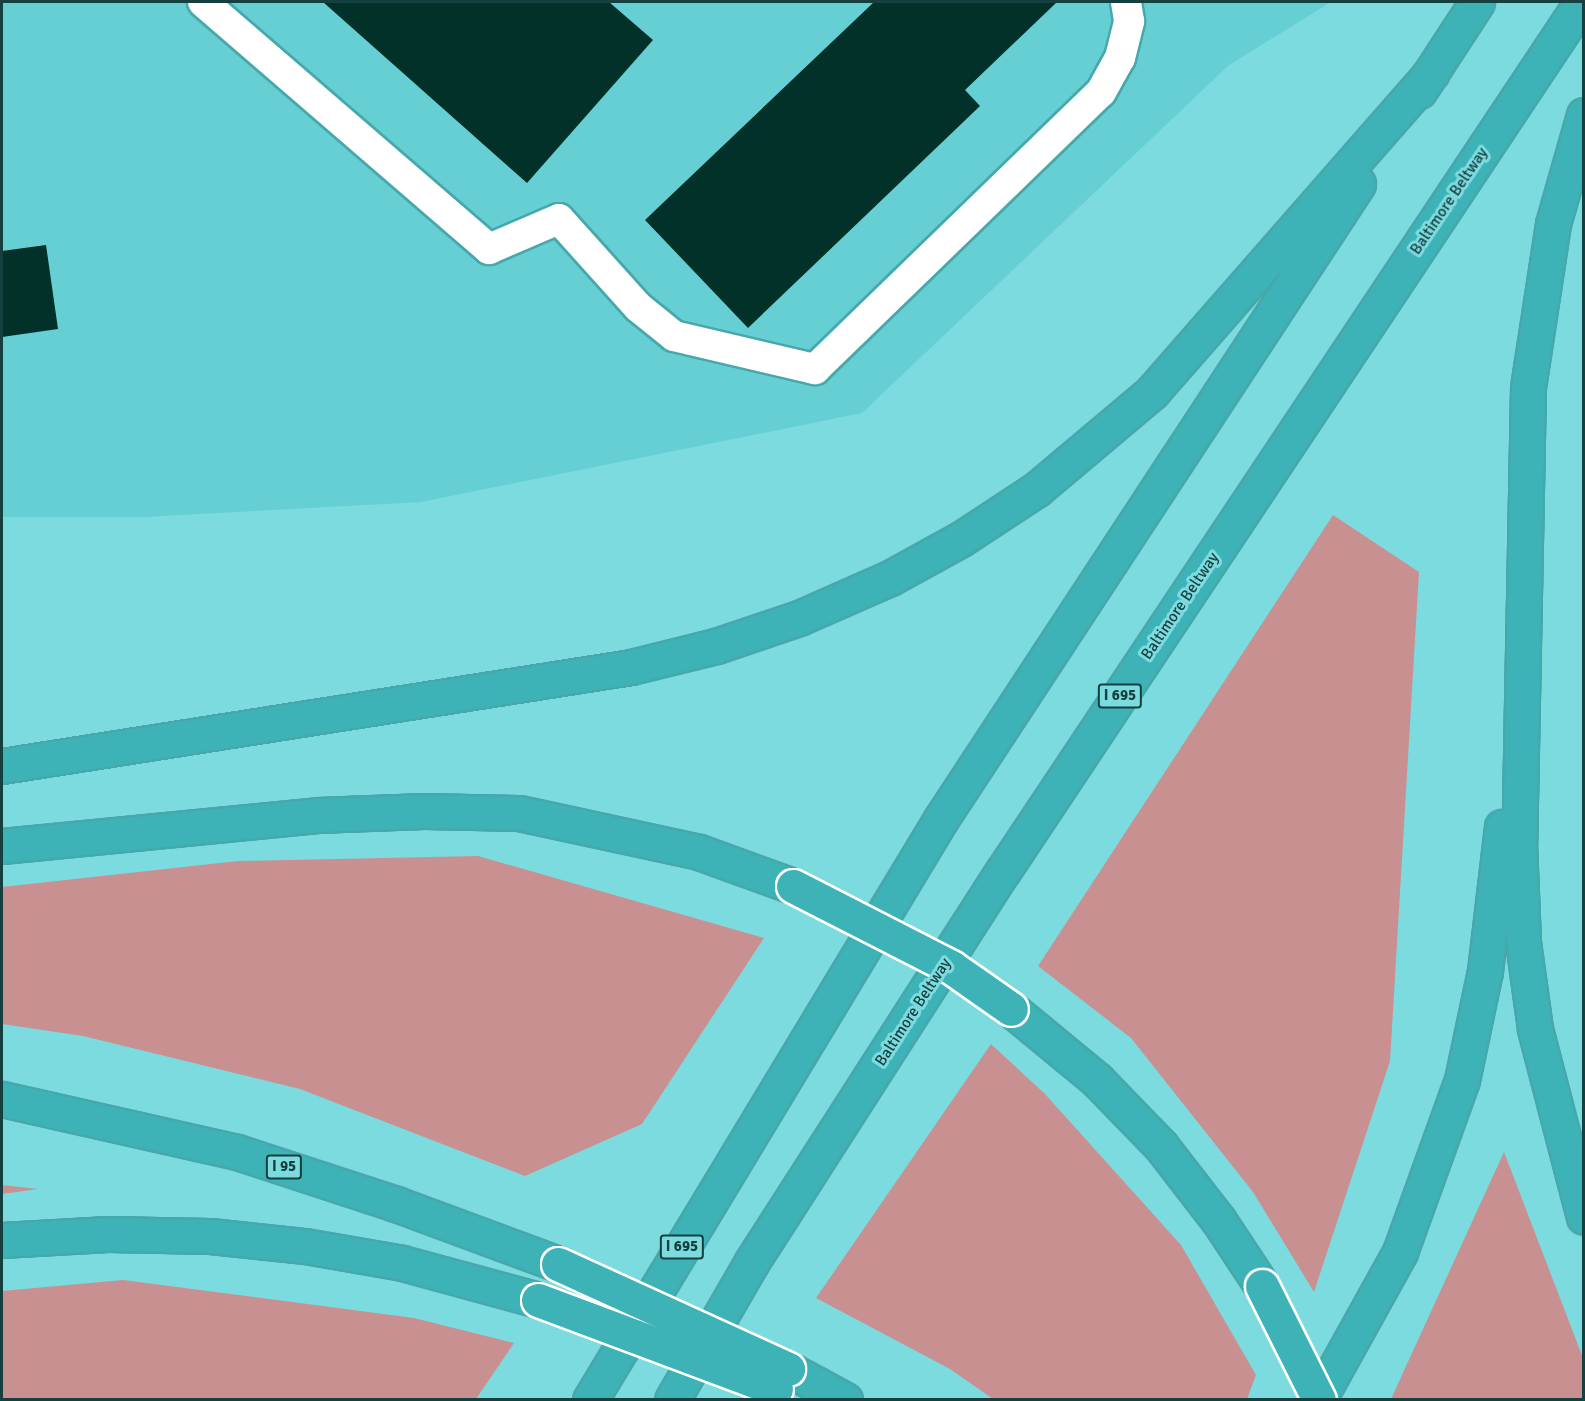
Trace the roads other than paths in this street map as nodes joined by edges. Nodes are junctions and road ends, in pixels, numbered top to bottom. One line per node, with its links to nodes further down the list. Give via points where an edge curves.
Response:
1 (203, 2): 2 (lane, via 489,249 559,219 638,308 674,336 815,369 1101,92 1120,58 1129,21)
2 (1126, 2)
3 (1477, 2): 5 (highway, I 695)
4 (1582, 2): 15 (highway, Baltimore Beltway / I 695, via 1003,871 751,1263)
5 (1431, 72): 8 (highway, via 1152,392 1037,489 961,539 890,578 789,621 716,646 630,667); 14 (highway, I 695, via 941,819)
6 (1584, 115): 7 (highway, via 1553,224 1539,297 1528,388)
7 (1525, 478): 11 (highway, via 1519,842 1523,942 1535,1029); 17 (highway, via 1500,842 1485,971 1462,1080 1400,1252)
8 (2, 766)
9 (2, 846): 17 (highway, bridge, via 317,815 519,813 699,852 793,886 951,967 1011,1009 1097,1080 1161,1146 1219,1221 1262,1287)
10 (2, 1099): 13 (highway, I 95, bridge, via 237,1152 396,1204 558,1264)
11 (1584, 1217)
12 (2, 1240): 13 (highway, bridge, via 108,1234 210,1236 305,1246 402,1263 538,1300)
13 (788, 1386): 16 (highway, I 95)
14 (590, 1400)
15 (672, 1400)
16 (845, 1400)
17 (1319, 1400)

